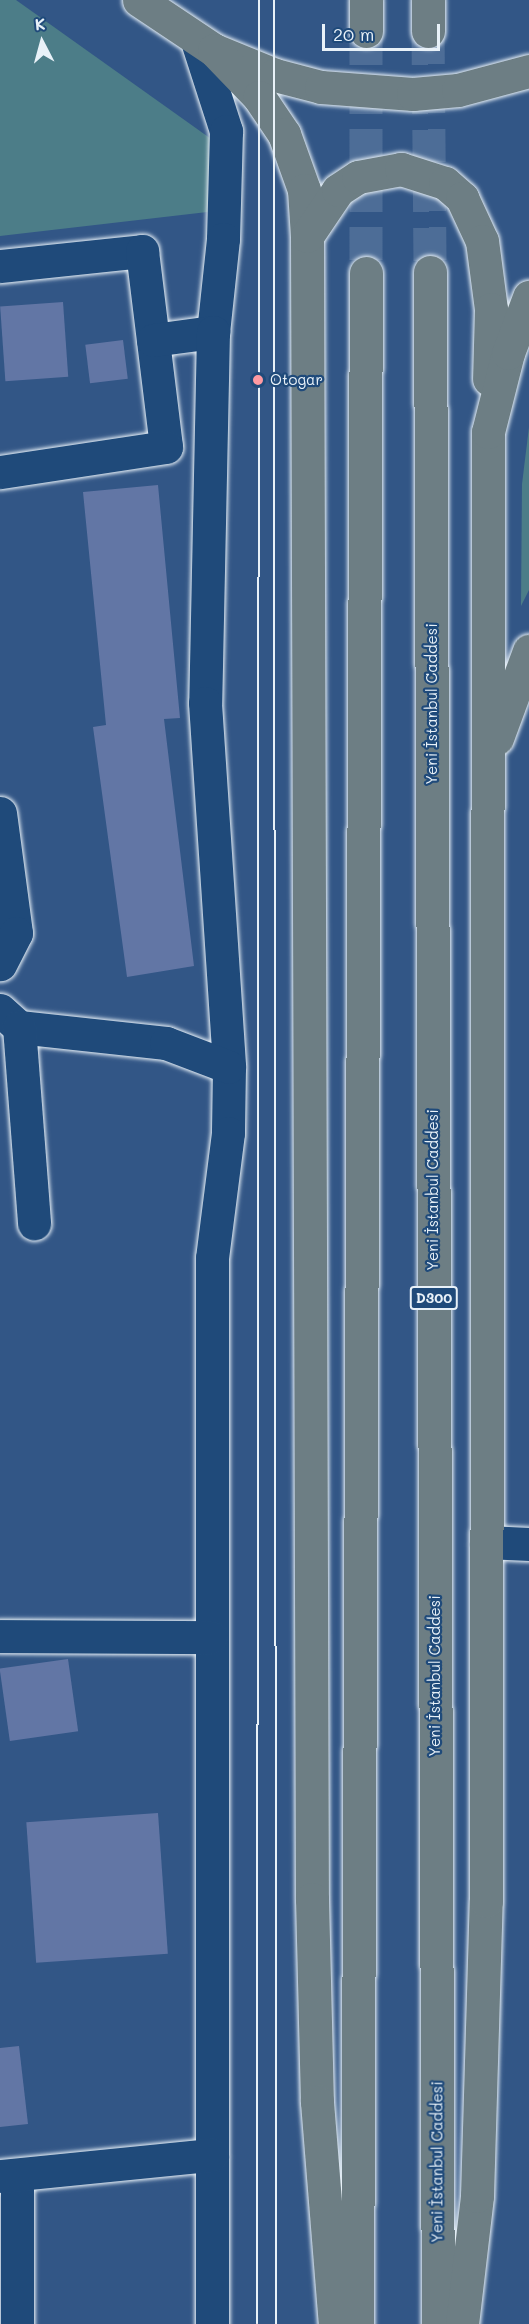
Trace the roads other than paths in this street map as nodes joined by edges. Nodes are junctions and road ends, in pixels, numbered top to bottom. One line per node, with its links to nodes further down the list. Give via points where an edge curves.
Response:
1 (139, 0): 2 (highway)
2 (205, 46): 3 (highway, via 275,75 368,93 458,90); 4 (highway, via 259,97 284,134 304,190); 9 (street, via 226,131 223,239)
3 (529, 71)
4 (307, 236): 11 (highway, via 338,190 358,177 401,170 425,174 445,183 462,198 482,241 491,309); 28 (highway, via 312,1899 316,2102)
5 (0, 266): 10 (street, via 142,251)
6 (430, 272): 30 (highway, Yeni İstanbul Caddesi / D300)
7 (366, 273): 29 (highway)
8 (529, 297): 11 (highway, via 508,353)
9 (213, 332): 10 (street); 18 (street, via 205,703)
10 (153, 340): 12 (street, via 166,447)
11 (488, 432): 14 (highway)
12 (0, 472)
13 (529, 651): 14 (highway, via 498,733)
14 (488, 781): 20 (highway)
15 (0, 813): 16 (street, via 16,933)
16 (0, 964)
17 (10, 1019): 18 (street, via 166,1044); 19 (street)
18 (229, 1067): 23 (street, via 228,1132 212,1258)
19 (34, 1223)
20 (486, 1542): 21 (street); 31 (highway, via 486,1901 480,2110 477,2196)
21 (529, 1544)
22 (0, 1636): 23 (street)
23 (211, 1637): 24 (street)
24 (212, 2155): 25 (street); 27 (street)
25 (8, 2175): 26 (street)
26 (17, 2324)
27 (212, 2324)
28 (335, 2324)
29 (357, 2324)
30 (438, 2324)
31 (462, 2324)

